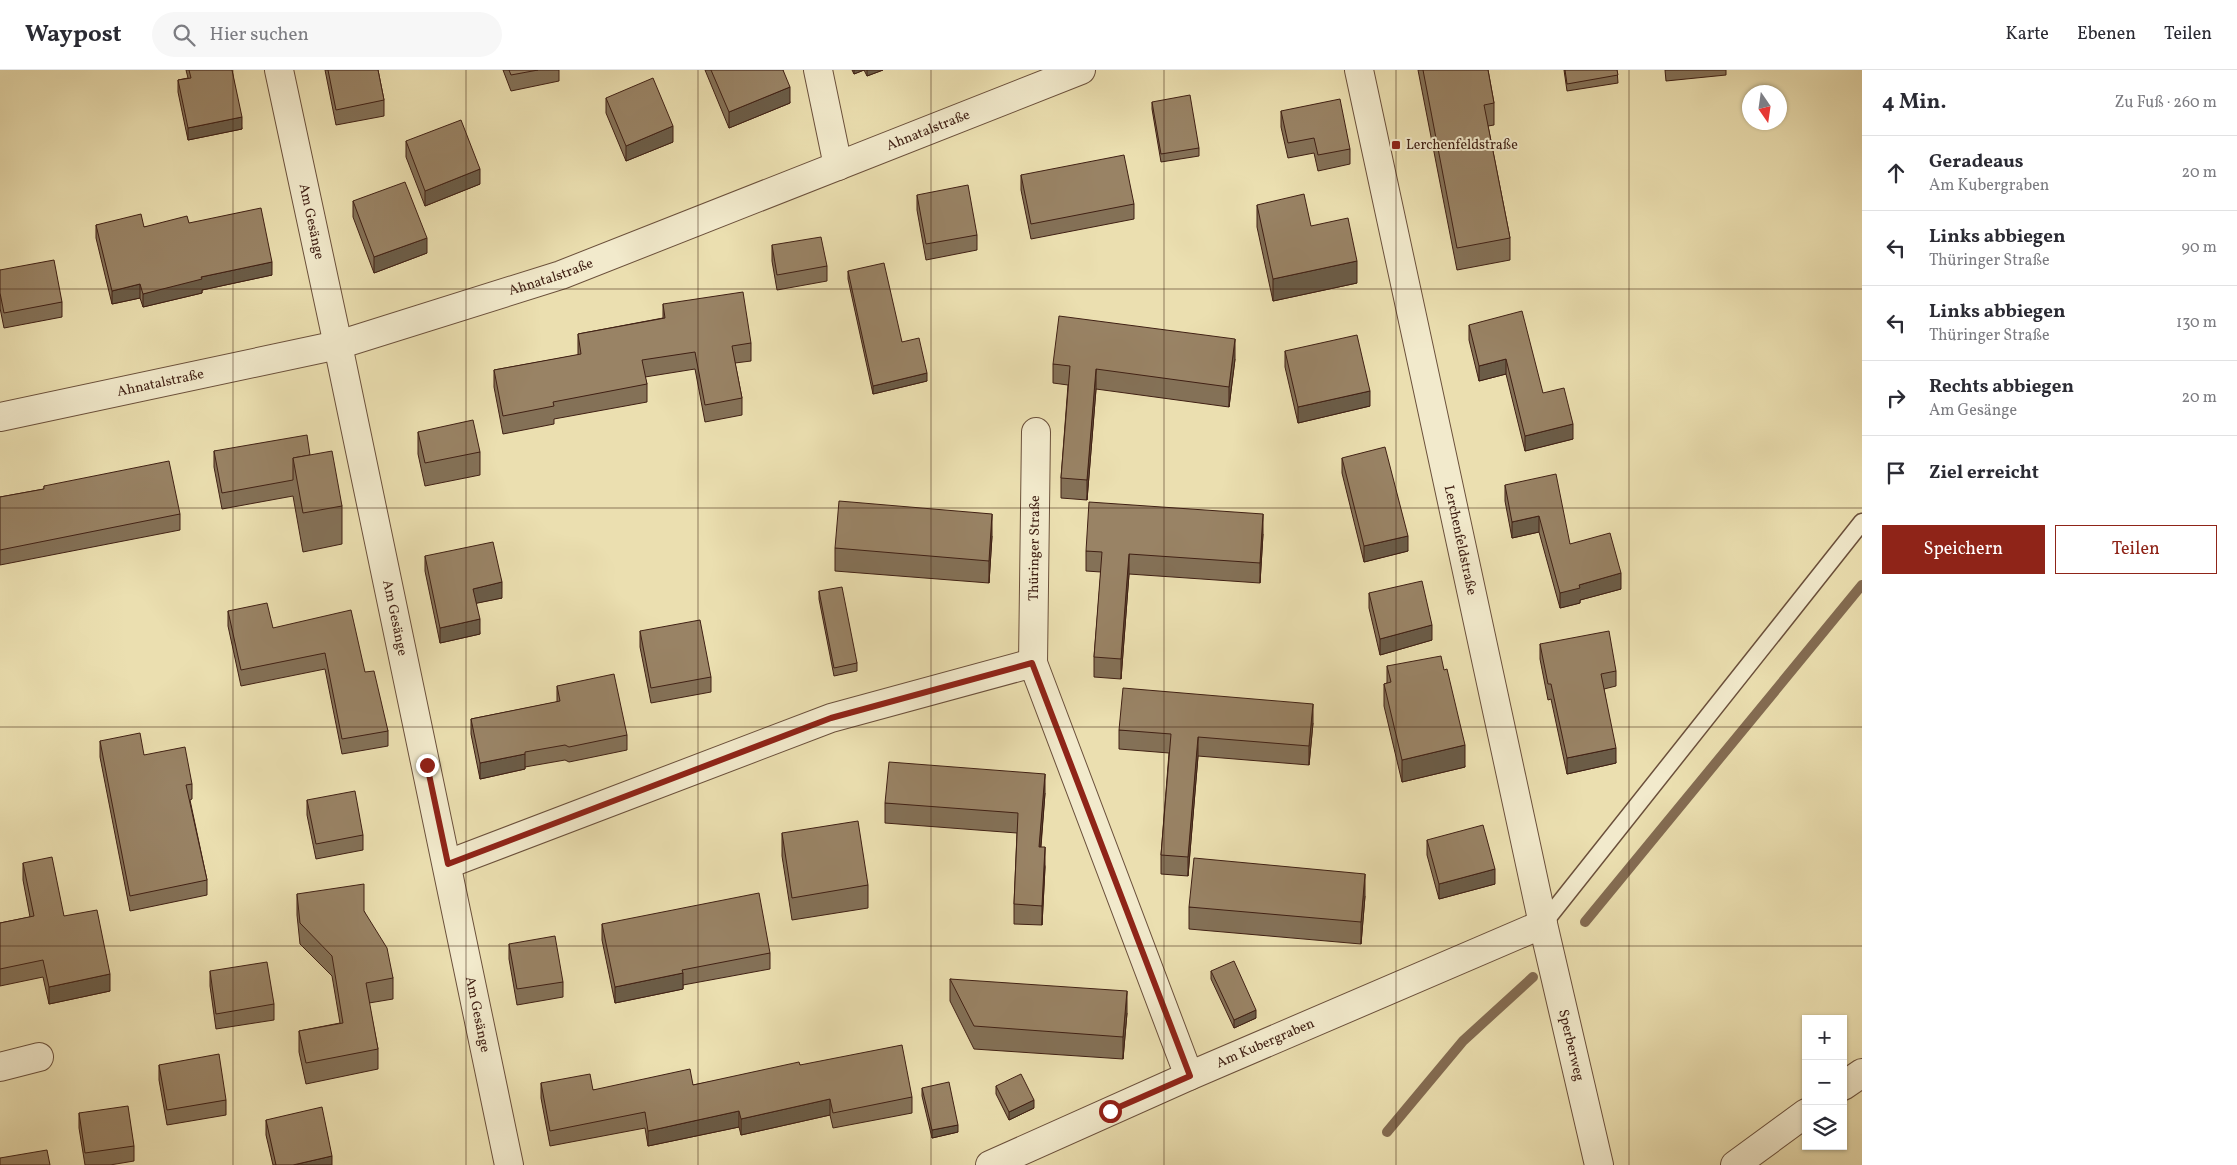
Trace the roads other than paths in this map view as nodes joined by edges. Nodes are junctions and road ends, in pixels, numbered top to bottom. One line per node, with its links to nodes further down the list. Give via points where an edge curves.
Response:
1 (279, 70): 6 (street, Am Gesänge)
2 (818, 70): 5 (street)
3 (1081, 70): 5 (street, Ahnatalstraße)
4 (1359, 70): 12 (street, Lerchenfeldstraße)
5 (838, 166): 6 (street, Ahnatalstraße, via 561,275)
6 (338, 345): 7 (street, Ahnatalstraße); 11 (street, Am Gesänge)
7 (0, 417)
8 (1036, 432): 10 (street, Thüringer Straße)
9 (1862, 522): 12 (lane)
10 (1032, 663): 11 (street, via 831,718); 16 (street, Thüringer Straße)
11 (448, 864): 19 (street, Am Gesänge)
12 (1543, 924): 16 (street, Am Kubergraben); 21 (street, Sperberweg)
13 (38, 1057): 14 (street)
14 (0, 1067)
15 (1862, 1073): 17 (street)
16 (1190, 1076): 20 (street, Am Kubergraben)
17 (1847, 1083)
18 (1802, 1117): 22 (street)
19 (510, 1165)
20 (990, 1165)
21 (1599, 1165)
22 (1735, 1165)

